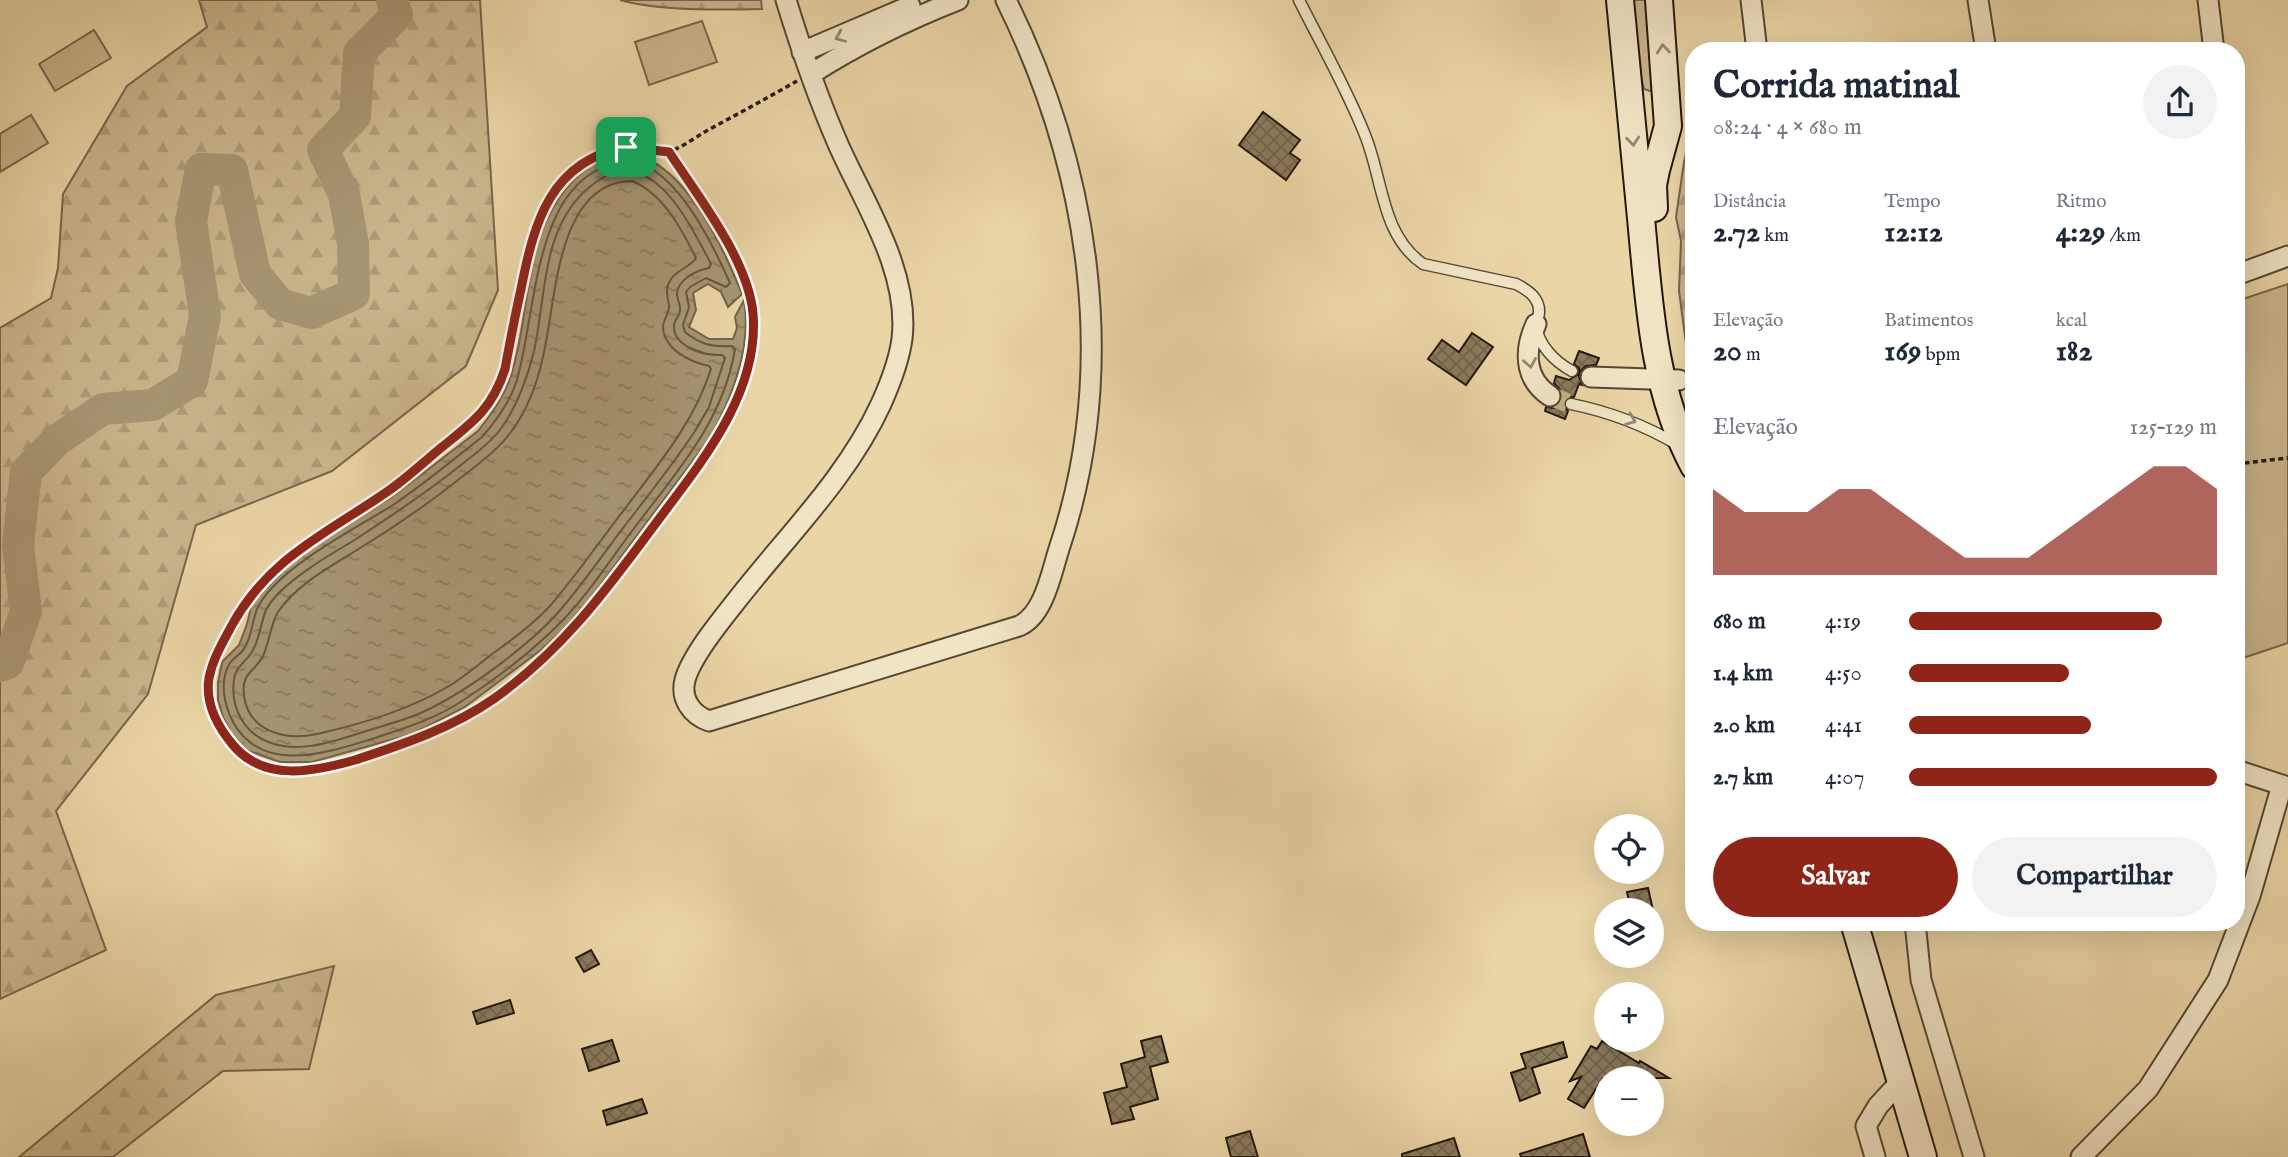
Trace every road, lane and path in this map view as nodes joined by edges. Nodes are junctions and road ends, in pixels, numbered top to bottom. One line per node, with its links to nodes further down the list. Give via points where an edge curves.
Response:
1 (786, 0): 14 (street)
2 (923, 0): 14 (street, one-way to 14)
3 (958, 0): 16 (street, via 842,54)
4 (1006, 0): 16 (street, via 1058,124 1081,227 1090,310 1089,410 1073,501 1048,583 1033,617 1018,626 709,721 698,716 687,701 684,683 689,670 725,615 842,470 881,403 902,338 899,297 885,243)
5 (1299, 0): 21 (lane, via 1365,135 1388,216 1401,244 1423,264 1530,291 1539,312)
6 (1620, 0): 15 (street)
7 (1659, 0): 17 (street, one-way to 7)
8 (1751, 0): 11 (street)
9 (1978, 0): 12 (street)
10 (2208, 0): 13 (street)
11 (1756, 42)
12 (1985, 42)
13 (2213, 42)
14 (802, 52): 16 (street)
15 (1625, 55): 17 (street, via 1645,101 1659,100); 24 (street, one-way to 24, via 1648,288)
16 (811, 74): 18 (path)
17 (1667, 93): 24 (street, via 1668,126 1653,185)
18 (669, 152): 18 (path, via 734,258 753,315 744,378 725,424 700,465 572,631 546,657 466,716 431,734 340,764 288,773 244,758 215,719 208,699 218,649 242,606 276,566 392,488 482,414 505,369 530,242 542,209 560,184 586,160 607,151 626,147)
19 (2288, 256): 20 (street)
20 (2245, 272)
21 (1536, 324): 22 (lane, via 1548,352); 25 (street, one-way to 25, via 1527,356 1534,380)
22 (1572, 371)
23 (1591, 377): 24 (street)
24 (1670, 380): 27 (street, via 1670,411)
25 (1550, 396)
26 (1571, 404): 28 (lane, one-way to 28, via 1634,421)
27 (1685, 436)
28 (1685, 445)
29 (2288, 458): 30 (path)
30 (2245, 463)
31 (2245, 773): 32 (street)
32 (2285, 786): 33 (street)
33 (2245, 909)
34 (1857, 931): 37 (street)
35 (1916, 931): 40 (street, via 1921,980)
36 (2237, 931): 41 (street, via 2218,980 2148,1089)
37 (1900, 1081): 38 (street, via 1866,1126); 39 (street)
38 (1875, 1157)
39 (1923, 1157)
40 (1974, 1157)
41 (2081, 1157)

